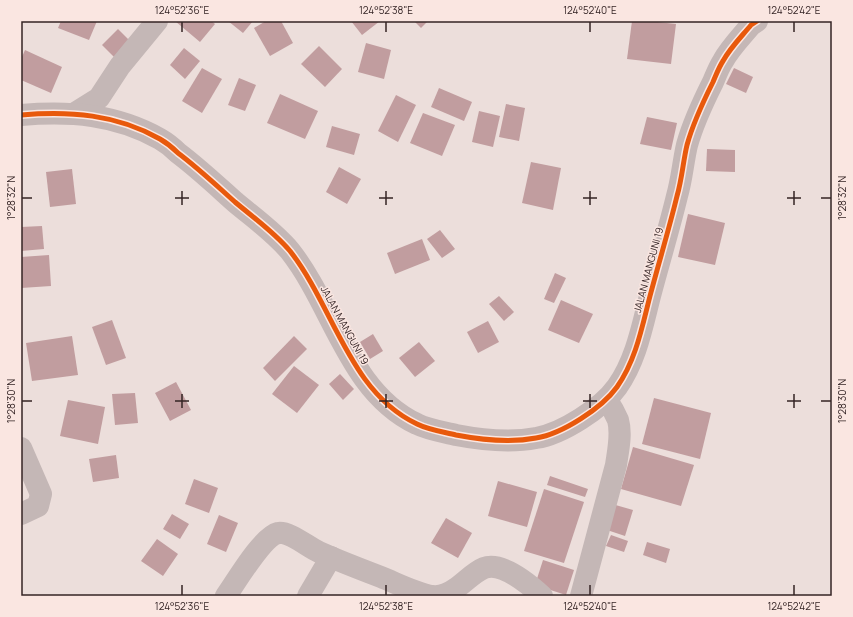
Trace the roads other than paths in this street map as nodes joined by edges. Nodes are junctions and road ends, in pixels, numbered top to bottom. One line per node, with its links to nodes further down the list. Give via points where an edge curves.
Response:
1 (157, 21): 3 (street, via 120,66 99,98)
2 (753, 22): 5 (street, JALAN MANGUNI 19, via 723,60 701,107 687,146 678,194 640,336 629,366)
3 (75, 113): 4 (street, JALAN MANGUNI 19); 5 (street, JALAN MANGUNI 19, via 104,117 161,140 270,230 291,252 328,311 351,358 375,393 418,424 467,437 496,440 538,438 558,431)
4 (21, 115)
5 (607, 400): 13 (street, via 618,421 619,446)
6 (21, 448): 7 (street, via 41,498 38,506)
7 (21, 514)
8 (331, 557): 9 (street, via 288,534 276,533 261,546); 10 (street); 11 (street, via 408,588 432,596)
9 (226, 596)
10 (308, 596)
11 (444, 596): 12 (street, via 480,570 493,567 518,577)
12 (542, 596)
13 (581, 596)

